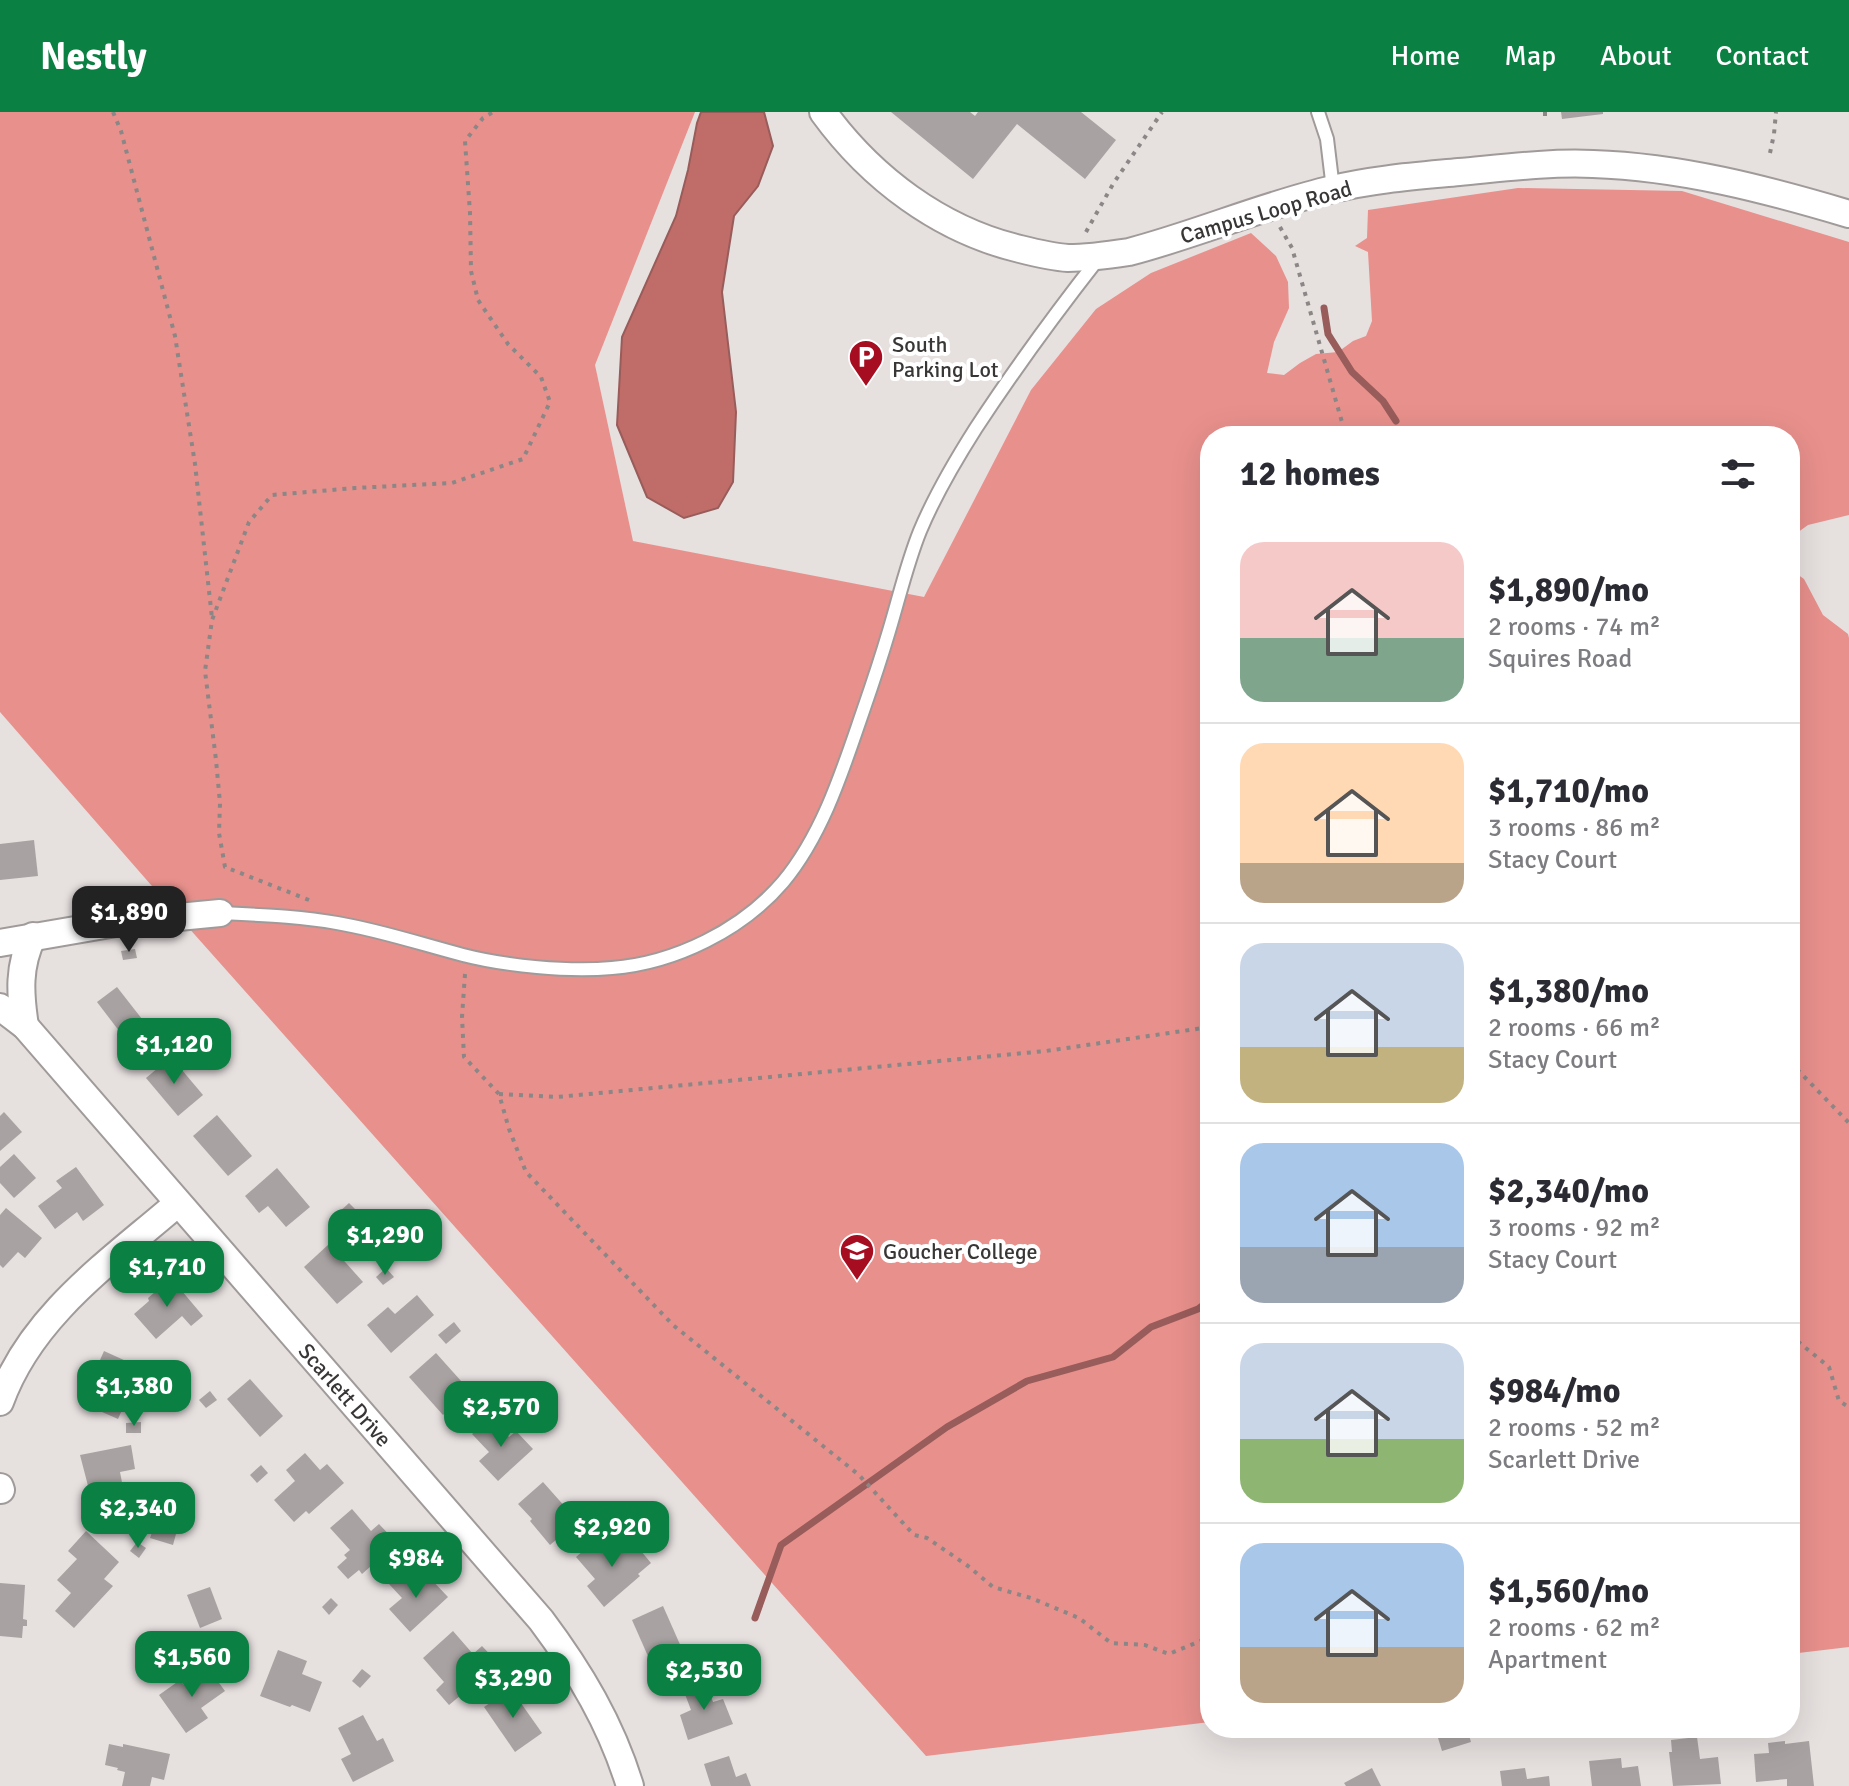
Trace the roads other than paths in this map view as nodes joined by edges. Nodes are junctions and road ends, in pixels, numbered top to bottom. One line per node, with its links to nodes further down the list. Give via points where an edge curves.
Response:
1 (823, 112): 5 (street, Campus Loop Road, via 886,180 961,229 1035,253)
2 (1318, 112): 3 (lane)
3 (1333, 189): 4 (street, Campus Loop Road, via 1404,177 1589,164 1708,177); 5 (street, Campus Loop Road, via 1155,245)
4 (1849, 214)
5 (1100, 256): 6 (lane, via 953,465 920,531 827,806 783,882 733,925 645,963 567,968 466,956 338,923)
6 (220, 913): 7 (street)
7 (33, 936): 8 (street); 10 (street, via 21,971)
8 (0, 943)
9 (0, 1007): 10 (street, Scarlett Drive)
10 (25, 1026): 11 (street, Scarlett Drive)
11 (178, 1203): 12 (street, via 73,1294 41,1329); 13 (street, Scarlett Drive, via 541,1620 605,1720)
12 (0, 1402)
13 (630, 1786)

